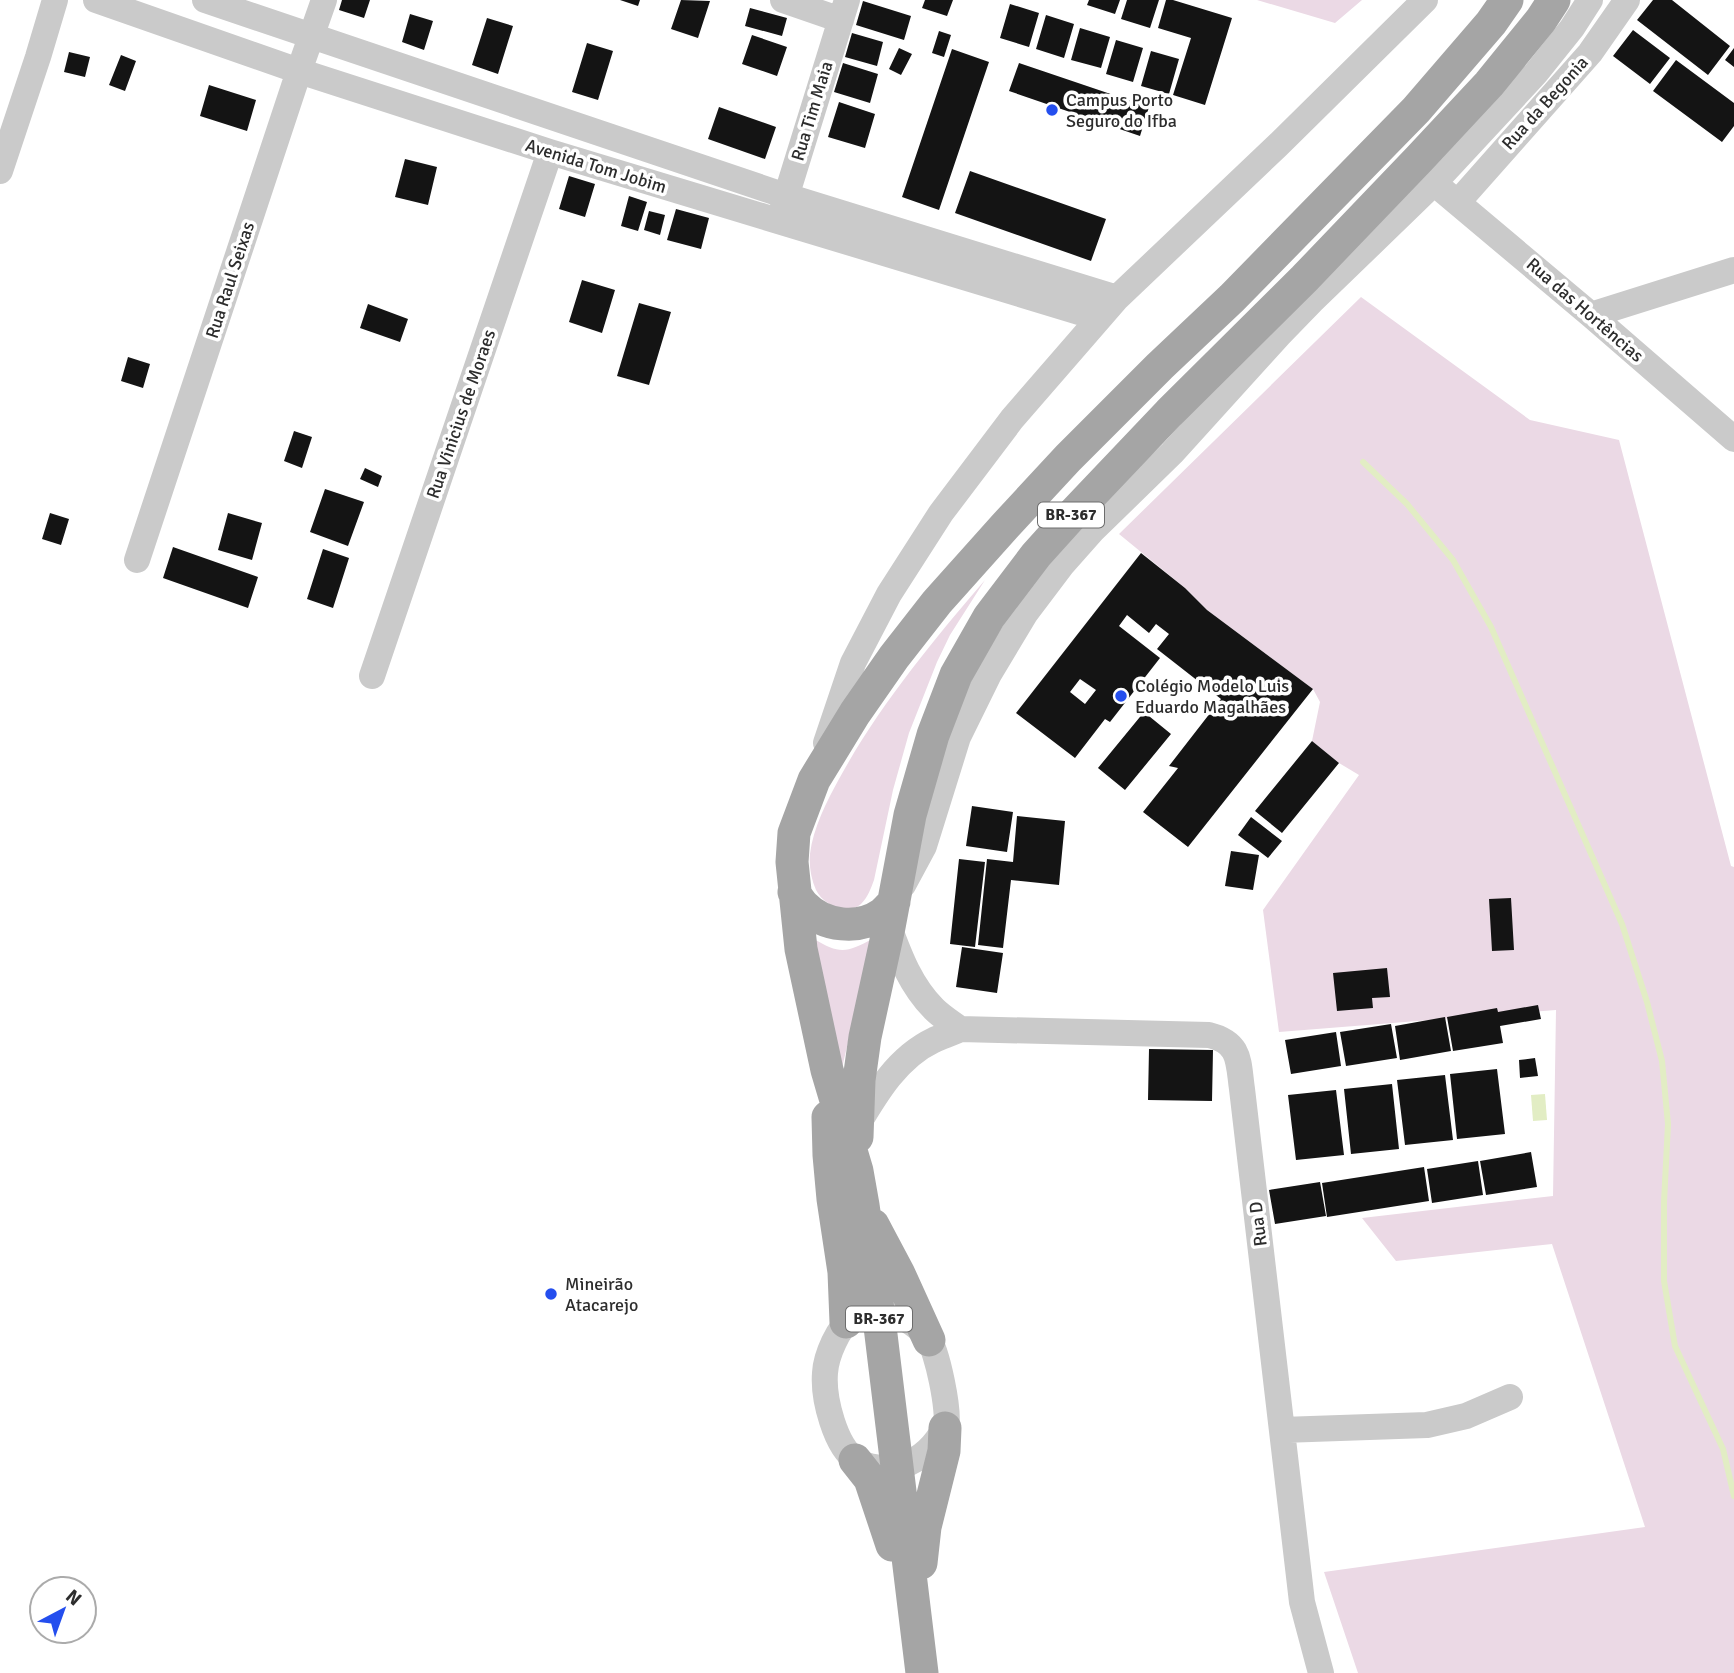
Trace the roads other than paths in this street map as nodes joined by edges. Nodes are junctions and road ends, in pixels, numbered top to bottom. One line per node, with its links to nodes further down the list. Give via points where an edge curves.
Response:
1 (55, 0): 17 (street)
2 (96, 0): 11 (street, Avenida Tom Jobim)
3 (205, 0): 13 (street, Avenida Tom Jobim)
4 (324, 0): 13 (street, Rua Raul Seixas)
5 (783, 0): 12 (street)
6 (1424, 0): 23 (street)
7 (1507, 0): 31 (main road, BR-367, via 1416,110 1068,458 937,602 855,713)
8 (1554, 0): 27 (main road, BR-367, via 1489,84)
9 (1590, 0): 18 (street, via 1535,73)
10 (1627, 0): 20 (street, Rua da Begonia, via 1590,53)
11 (130, 5): 14 (street, Avenida Tom Jobim)
12 (844, 10): 19 (street, Rua Tim Maia)
13 (312, 36): 14 (street, Rua Raul Seixas); 15 (street, Avenida Tom Jobim)
14 (299, 71): 16 (street, Avenida Tom Jobim); 29 (street, Rua Raul Seixas)
15 (577, 126): 16 (street, Rua Vinicius de Moraes); 19 (street, Avenida Tom Jobim)
16 (558, 155): 21 (street, Avenida Tom Jobim); 30 (street, Rua Vinicius de Moraes)
17 (2, 164)
18 (1434, 183): 20 (street, Rua das Hortências); 26 (street)
19 (786, 196): 21 (street, Rua Tim Maia); 23 (street, Avenida Tom Jobim)
20 (1458, 202): 24 (street, Rua das Hortências)
21 (778, 222): 25 (street, Avenida Tom Jobim)
22 (1734, 270): 24 (street)
23 (1117, 298): 25 (street)
24 (1591, 314): 28 (street, Rua das Hortências)
25 (1099, 318): 31 (street, via 1012,419 941,513 889,594 853,663)
26 (1279, 335): 27 (main road); 33 (street, via 1172,453 1093,530 1025,614 958,737 924,846)
27 (1169, 413): 33 (main road, BR-367, via 1036,555 989,617 957,676 933,735 910,815)
28 (1734, 439)
29 (137, 560)
30 (372, 676)
31 (814, 780): 32 (main road, BR-367, via 794,833)
32 (794, 892): 33 (main road, via 817,917 833,923 850,925); 35 (main road, BR-367, via 801,949)
33 (892, 914): 34 (street, via 901,957 914,986); 36 (main road, BR-367, via 865,1037)
34 (960, 1030): 36 (street, Rua D, via 933,1040 908,1057 888,1078); 44 (street, Rua D, via 1209,1035 1233,1047 1238,1057)
35 (827, 1070): 37 (main road, BR-367); 40 (main road, via 829,1155)
36 (857, 1126): 37 (main road, BR-367)
37 (857, 1171): 38 (main road, BR-367)
38 (863, 1205): 39 (main road, BR-367); 41 (main road)
39 (878, 1310): 40 (street, via 861,1312); 41 (street, via 905,1319); 46 (main road, BR-367)
40 (846, 1322): 45 (street, via 827,1362 825,1391 832,1422)
41 (929, 1340): 43 (street, via 939,1368)
42 (1510, 1396): 44 (street, via 1465,1416 1427,1425)
43 (945, 1429): 46 (street, via 921,1456); 47 (main road, via 925,1527)
44 (1282, 1430): 49 (street, Rua D, via 1302,1602)
45 (855, 1460): 46 (street); 47 (main road, via 870,1479)
46 (897, 1468): 47 (main road, BR-367)
47 (915, 1617): 48 (main road, BR-367)
48 (922, 1673)
49 (1321, 1673)

